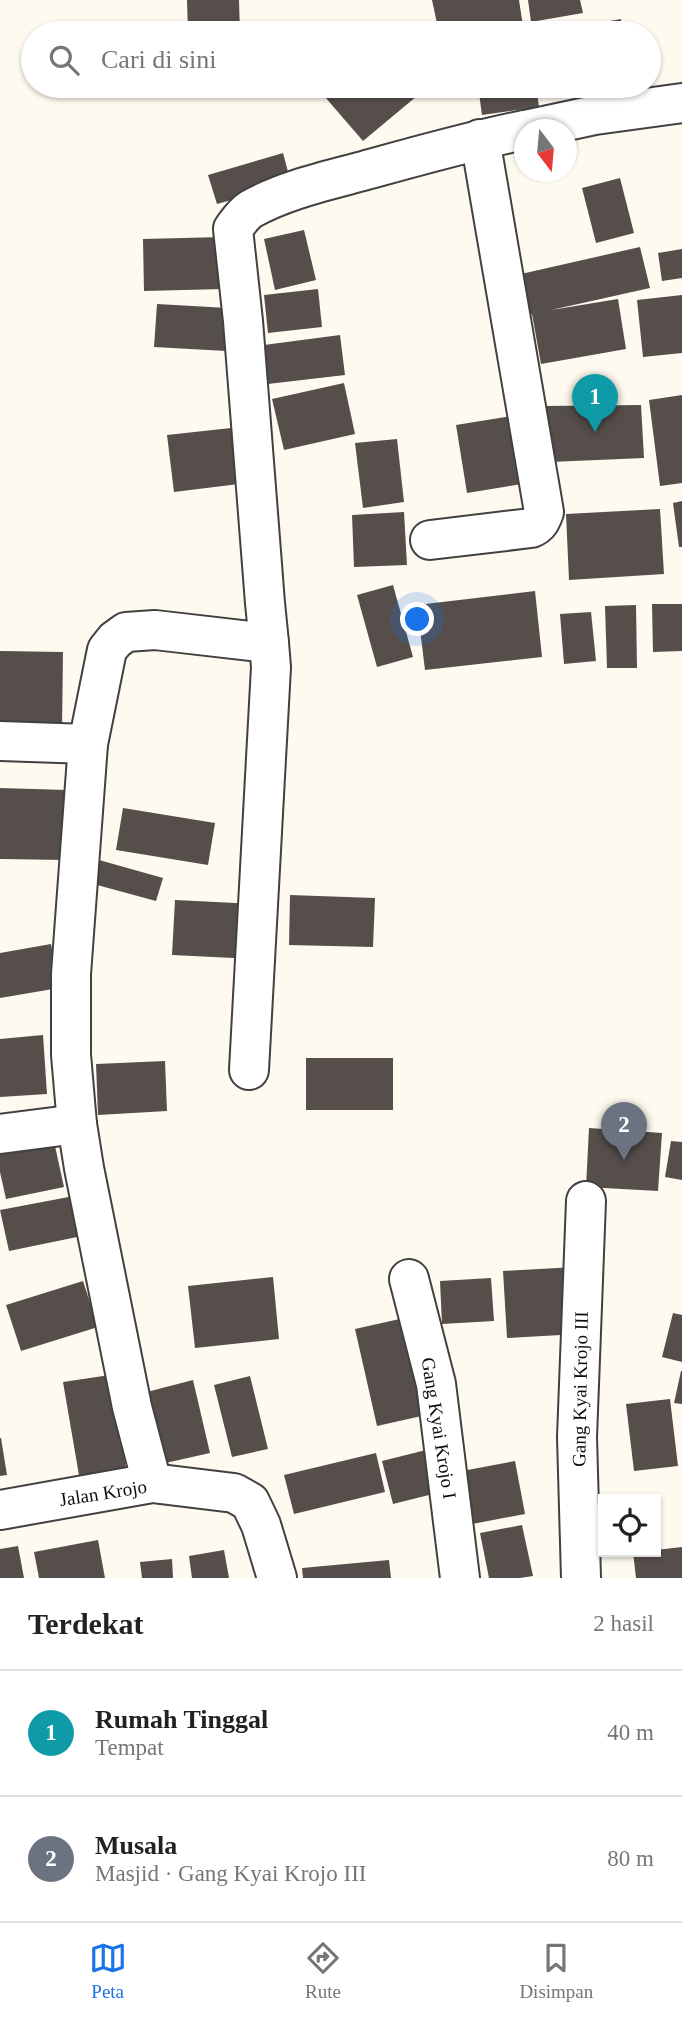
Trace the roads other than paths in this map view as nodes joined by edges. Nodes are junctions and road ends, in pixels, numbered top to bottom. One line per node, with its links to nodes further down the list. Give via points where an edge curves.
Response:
1 (682, 103): 2 (street)
2 (577, 120)
3 (514, 132): 4 (street)
4 (480, 139): 5 (street, via 544,512 531,528); 6 (street, via 267,201 248,211 233,229)
5 (430, 540)
6 (270, 643): 8 (street, via 155,630 126,632 107,650); 9 (street)
7 (0, 741): 8 (street)
8 (88, 744): 10 (street, via 71,974)
9 (249, 1070)
10 (77, 1124): 11 (street); 14 (street)
11 (0, 1134)
12 (586, 1201): 18 (street, Gang Kyai Krojo III, via 577,1437)
13 (408, 1279): 17 (street, Gang Kyai Krojo I, via 436,1384)
14 (152, 1483): 15 (street, Jalan Krojo); 16 (street, Jalan Krojo, via 233,1493 250,1502)
15 (0, 1510)
16 (277, 1578)
17 (460, 1578)
18 (582, 1578)

